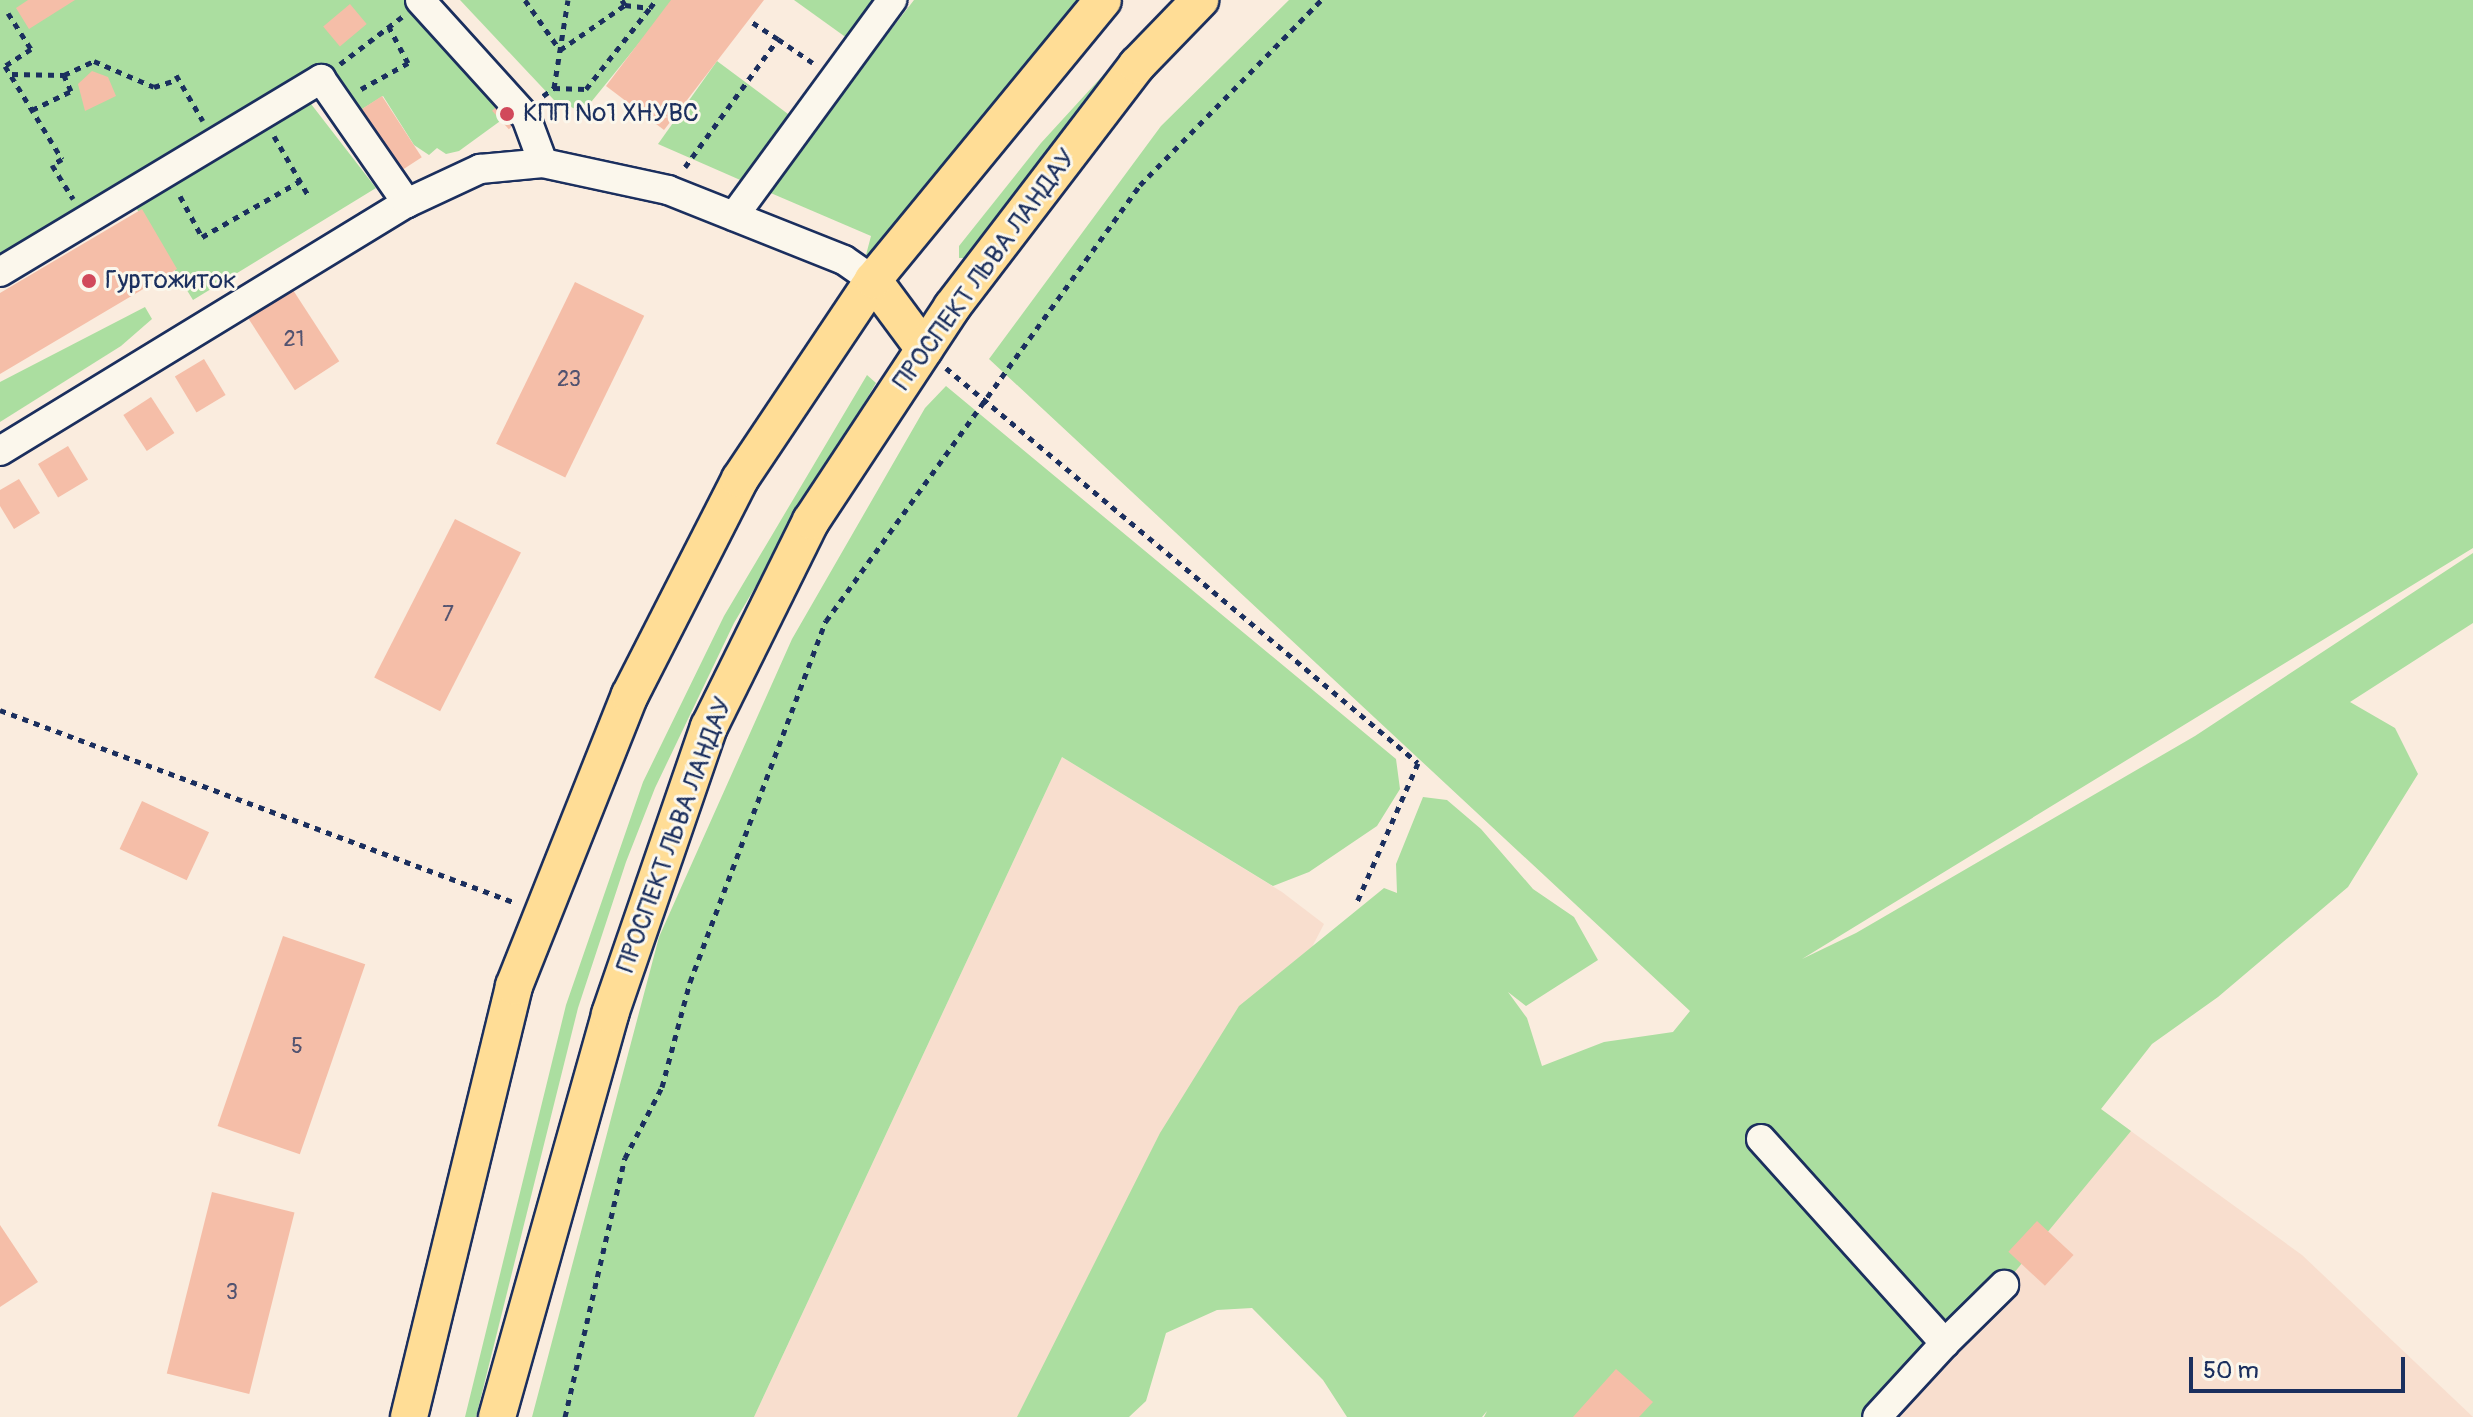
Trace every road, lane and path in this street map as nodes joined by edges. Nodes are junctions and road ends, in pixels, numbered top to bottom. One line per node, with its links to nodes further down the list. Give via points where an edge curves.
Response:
1 (525, 0): 15 (path)
2 (568, 0): 15 (path)
3 (656, 0): 10 (path)
4 (892, 0): 20 (lane)
5 (1103, 0): 37 (main road)
6 (1200, 0): 38 (main road, ПРОСПЕКТ ЛЬВА ЛАНДАУ, via 1137,65)
7 (1321, 0): 39 (path, via 1140,185)
8 (421, 1): 13 (path); 25 (lane)
9 (624, 3): 10 (path); 15 (path)
10 (650, 8): 23 (path, via 586,89)
11 (8, 13): 18 (path, via 31,49 5,66)
12 (749, 20): 14 (path)
13 (389, 27): 16 (path); 22 (path, via 408,63 360,90)
14 (778, 39): 20 (path); 31 (path)
15 (560, 50): 23 (path)
16 (344, 61): 17 (path); 21 (path)
17 (349, 70)
18 (11, 74): 19 (path); 24 (path)
19 (64, 75): 24 (path, via 71,91); 27 (path, via 94,61 154,87 177,77)
20 (834, 78): 34 (lane)
21 (321, 79): 26 (lane); 33 (lane)
22 (355, 80)
23 (554, 88): 25 (path)
24 (32, 110): 35 (path, via 62,159 52,165)
25 (521, 111): 28 (lane)
26 (262, 115): 27 (lane); 30 (path)
27 (215, 142): 29 (lane)
28 (543, 163): 31 (lane); 33 (lane, via 480,169)
29 (167, 172): 30 (path, via 202,237); 35 (lane)
30 (300, 181): 32 (path)
31 (668, 190): 34 (lane)
32 (308, 195)
33 (407, 203): 40 (lane)
34 (734, 216): 37 (lane, via 844,260)
35 (86, 221): 36 (lane)
36 (0, 272)
37 (873, 280): 38 (main road); 43 (main road, via 733,492 630,695)
38 (924, 349): 39 (path); 48 (main road, ПРОСПЕКТ ЛЬВА ЛАНДАУ, via 811,521 709,727 610,1014)
39 (986, 401): 42 (path, via 1418,763); 49 (path, via 826,621 690,982 662,1087 625,1158)
40 (0, 451)
41 (0, 710): 43 (path)
42 (1356, 904)
43 (543, 913): 47 (main road, via 514,986)
44 (1761, 1139): 46 (lane)
45 (2004, 1285): 46 (lane)
46 (1945, 1343): 50 (lane)
47 (409, 1417)
48 (497, 1417)
49 (565, 1417)
50 (1877, 1417)

